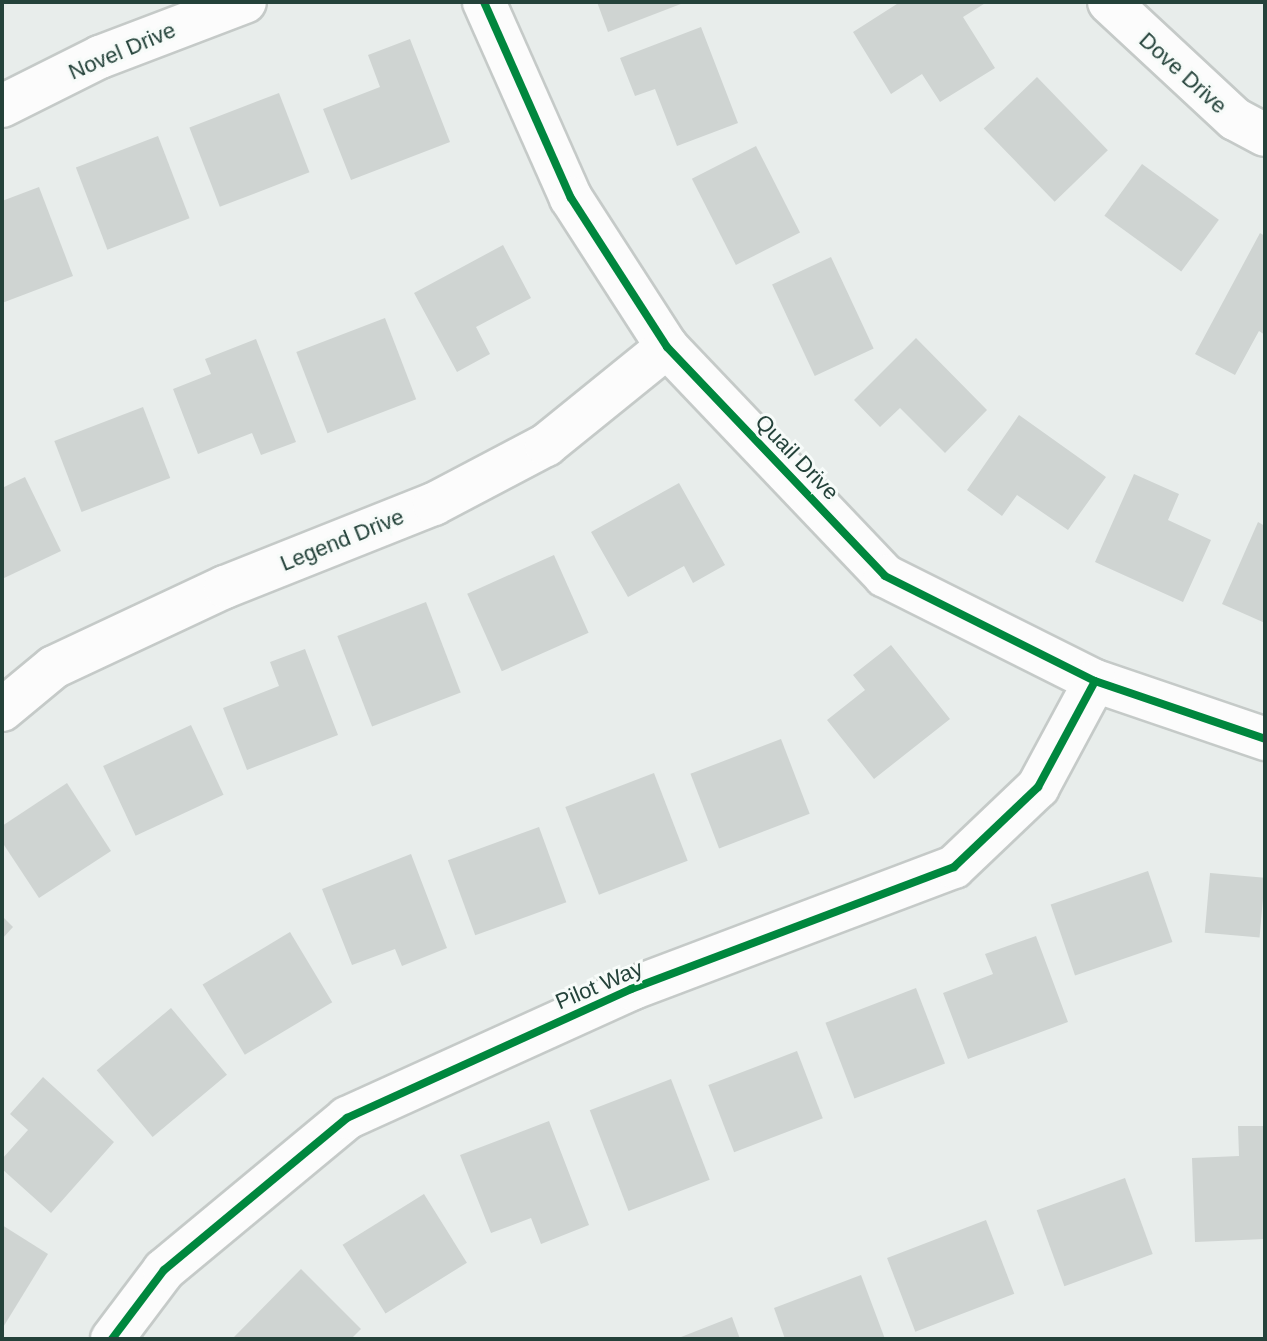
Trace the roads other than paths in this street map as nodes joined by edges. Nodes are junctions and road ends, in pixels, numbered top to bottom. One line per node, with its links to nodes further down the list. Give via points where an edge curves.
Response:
1 (245, 2): 4 (street, Novel Drive, via 100,57)
2 (484, 2): 6 (street, Quail Drive, via 571,198)
3 (1109, 2): 5 (street, Dove Drive, via 1235,119)
4 (2, 106)
5 (1265, 135)
6 (667, 347): 7 (street, Quail Drive, via 885,576); 8 (street, Legend Drive, via 546,445 434,504 225,587 54,667)
7 (1095, 681): 9 (street, Quail Drive); 10 (street, Pilot Way, via 1038,787 954,867 631,989 347,1118 164,1270)
8 (2, 710)
9 (1265, 739)
10 (112, 1339)

